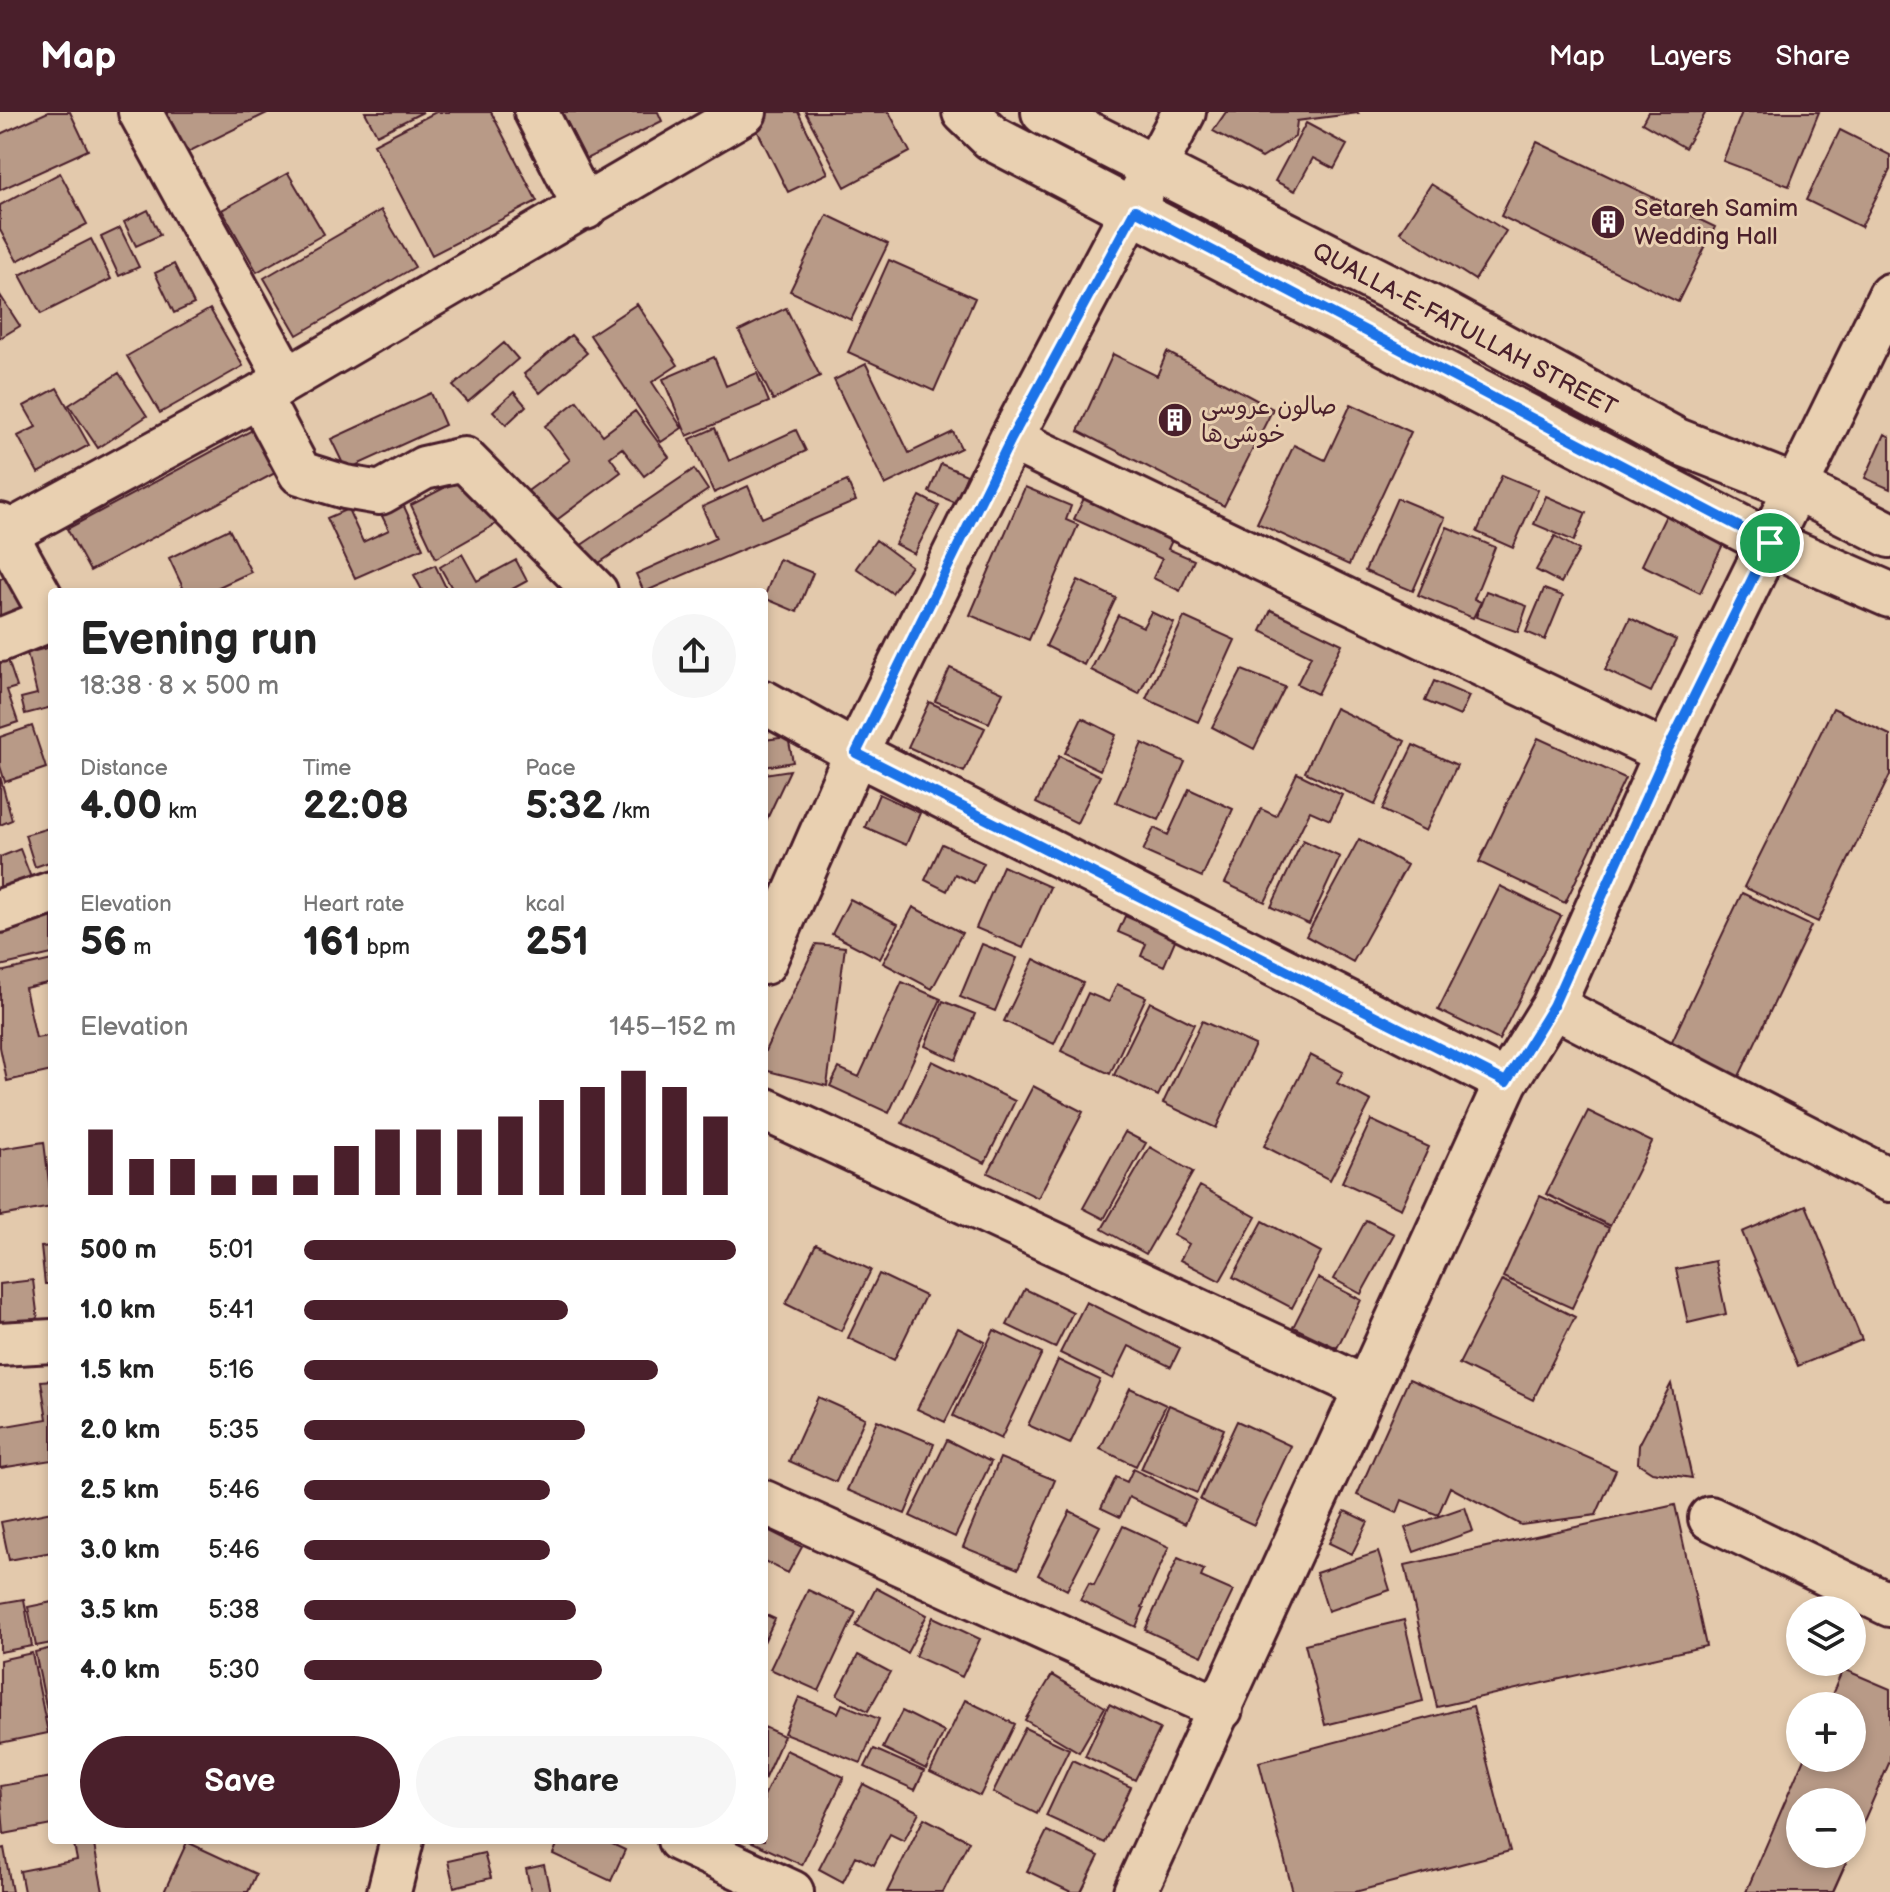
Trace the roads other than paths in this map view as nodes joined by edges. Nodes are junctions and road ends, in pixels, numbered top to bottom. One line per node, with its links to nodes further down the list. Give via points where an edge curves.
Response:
1 (140, 112): 11 (street)
2 (536, 112): 8 (street)
3 (745, 112): 8 (street)
4 (965, 112): 9 (main road, QUALLA-E-FATULLAH STREET, via 992,138)
5 (1044, 112): 7 (main road, QUALLA-E-FATULLAH STREET)
6 (1184, 112): 7 (street)
7 (1155, 171): 9 (street); 13 (main road, QUALLA-E-FATULLAH STREET, via 1443,314 1677,441)
8 (585, 208): 11 (street)
9 (1135, 210): 12 (street); 16 (main road, QUALLA-E-FATULLAH STREET)
10 (1890, 295): 13 (street)
11 (272, 387): 14 (street); 17 (street, via 300,473 380,493 424,468 464,459)
12 (1011, 439): 23 (street); 24 (street)
13 (1797, 488): 15 (main road, QUALLA-E-FATULLAH STREET); 16 (street)
14 (3, 529): 19 (street)
15 (1890, 535)
16 (1770, 543): 18 (main road, QUALLA-E-FATULLAH STREET); 24 (street)
17 (592, 588)
18 (1890, 595)
19 (48, 611)
20 (48, 620): 21 (street)
21 (0, 640)
22 (768, 704): 23 (street)
23 (856, 753): 27 (street); 29 (street)
24 (1666, 753): 28 (street)
25 (48, 894): 26 (street)
26 (0, 911)
27 (768, 954)
28 (1553, 1006): 29 (street); 31 (street)
29 (1506, 1082): 34 (street)
30 (768, 1111): 34 (street)
31 (1890, 1180)
32 (48, 1341): 33 (street)
33 (0, 1344)
34 (1366, 1388): 38 (street)
35 (768, 1504): 38 (street)
36 (1710, 1518): 37 (street)
37 (1890, 1605)
38 (1221, 1709): 43 (street)
39 (401, 1844): 41 (street)
40 (688, 1844): 42 (street)
41 (389, 1892)
42 (792, 1892)
43 (1135, 1892)

